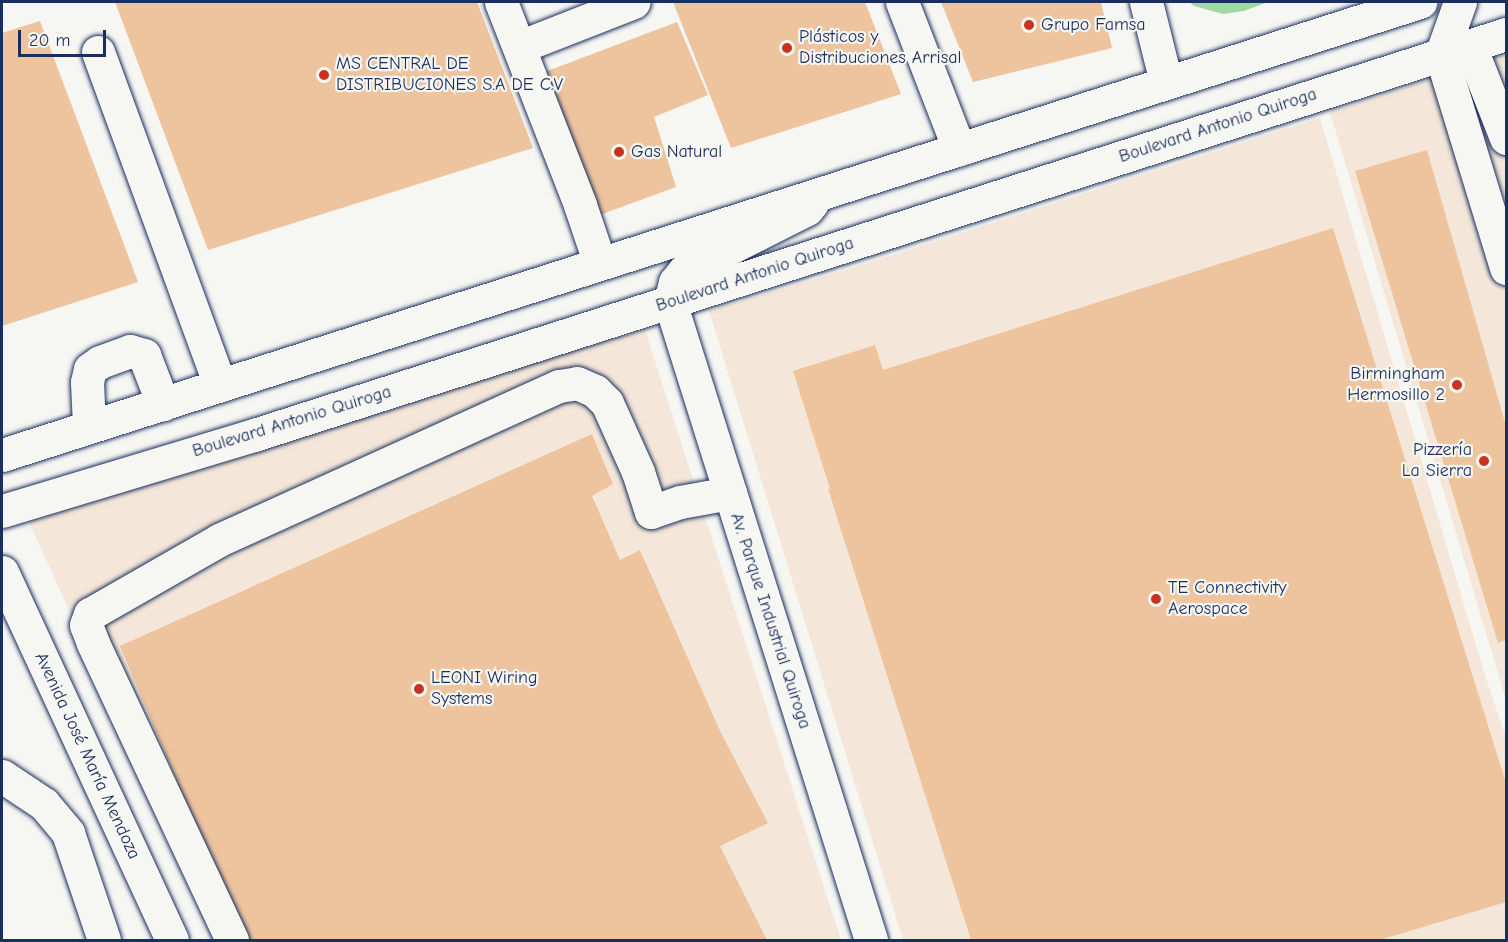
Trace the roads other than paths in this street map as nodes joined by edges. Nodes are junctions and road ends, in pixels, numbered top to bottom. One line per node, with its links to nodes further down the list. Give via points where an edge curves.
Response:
1 (501, 2): 8 (main road)
2 (634, 2): 8 (main road)
3 (902, 2): 14 (main road)
4 (1146, 2): 11 (main road)
5 (1420, 2): 11 (main road)
6 (1460, 2): 9 (main road)
7 (1506, 34): 9 (main road, Boulevard Antonio Quiroga)
8 (519, 47): 17 (main road)
9 (1456, 50): 12 (main road); 16 (main road); 18 (main road, Boulevard Antonio Quiroga)
10 (98, 52): 19 (main road)
11 (1166, 82): 14 (main road)
12 (1501, 104): 13 (main road)
13 (1506, 138)
14 (959, 149): 15 (main road)
15 (819, 193): 17 (main road); 18 (main road, via 807,209 684,271 675,282)
16 (1504, 249)
17 (600, 264): 19 (main road)
18 (670, 302): 23 (main road, Av. Parque Industrial Quiroga); 24 (main road, Boulevard Antonio Quiroga)
19 (220, 385): 20 (main road)
20 (163, 404): 21 (main road); 21 (main road, via 144,355 130,351 90,369)
21 (89, 426): 22 (main road)
22 (2, 456)
23 (730, 493): 29 (main road, via 651,512 638,472 607,404 595,391 578,384 559,386 219,540 90,614 86,625 93,643); 30 (main road, Av. Parque Industrial Quiroga)
24 (2, 511)
25 (2, 572): 28 (main road, Avenida José María Mendoza)
26 (2, 776): 27 (main road, via 44,804 68,833)
27 (104, 940)
28 (172, 940)
29 (232, 940)
30 (871, 940)

